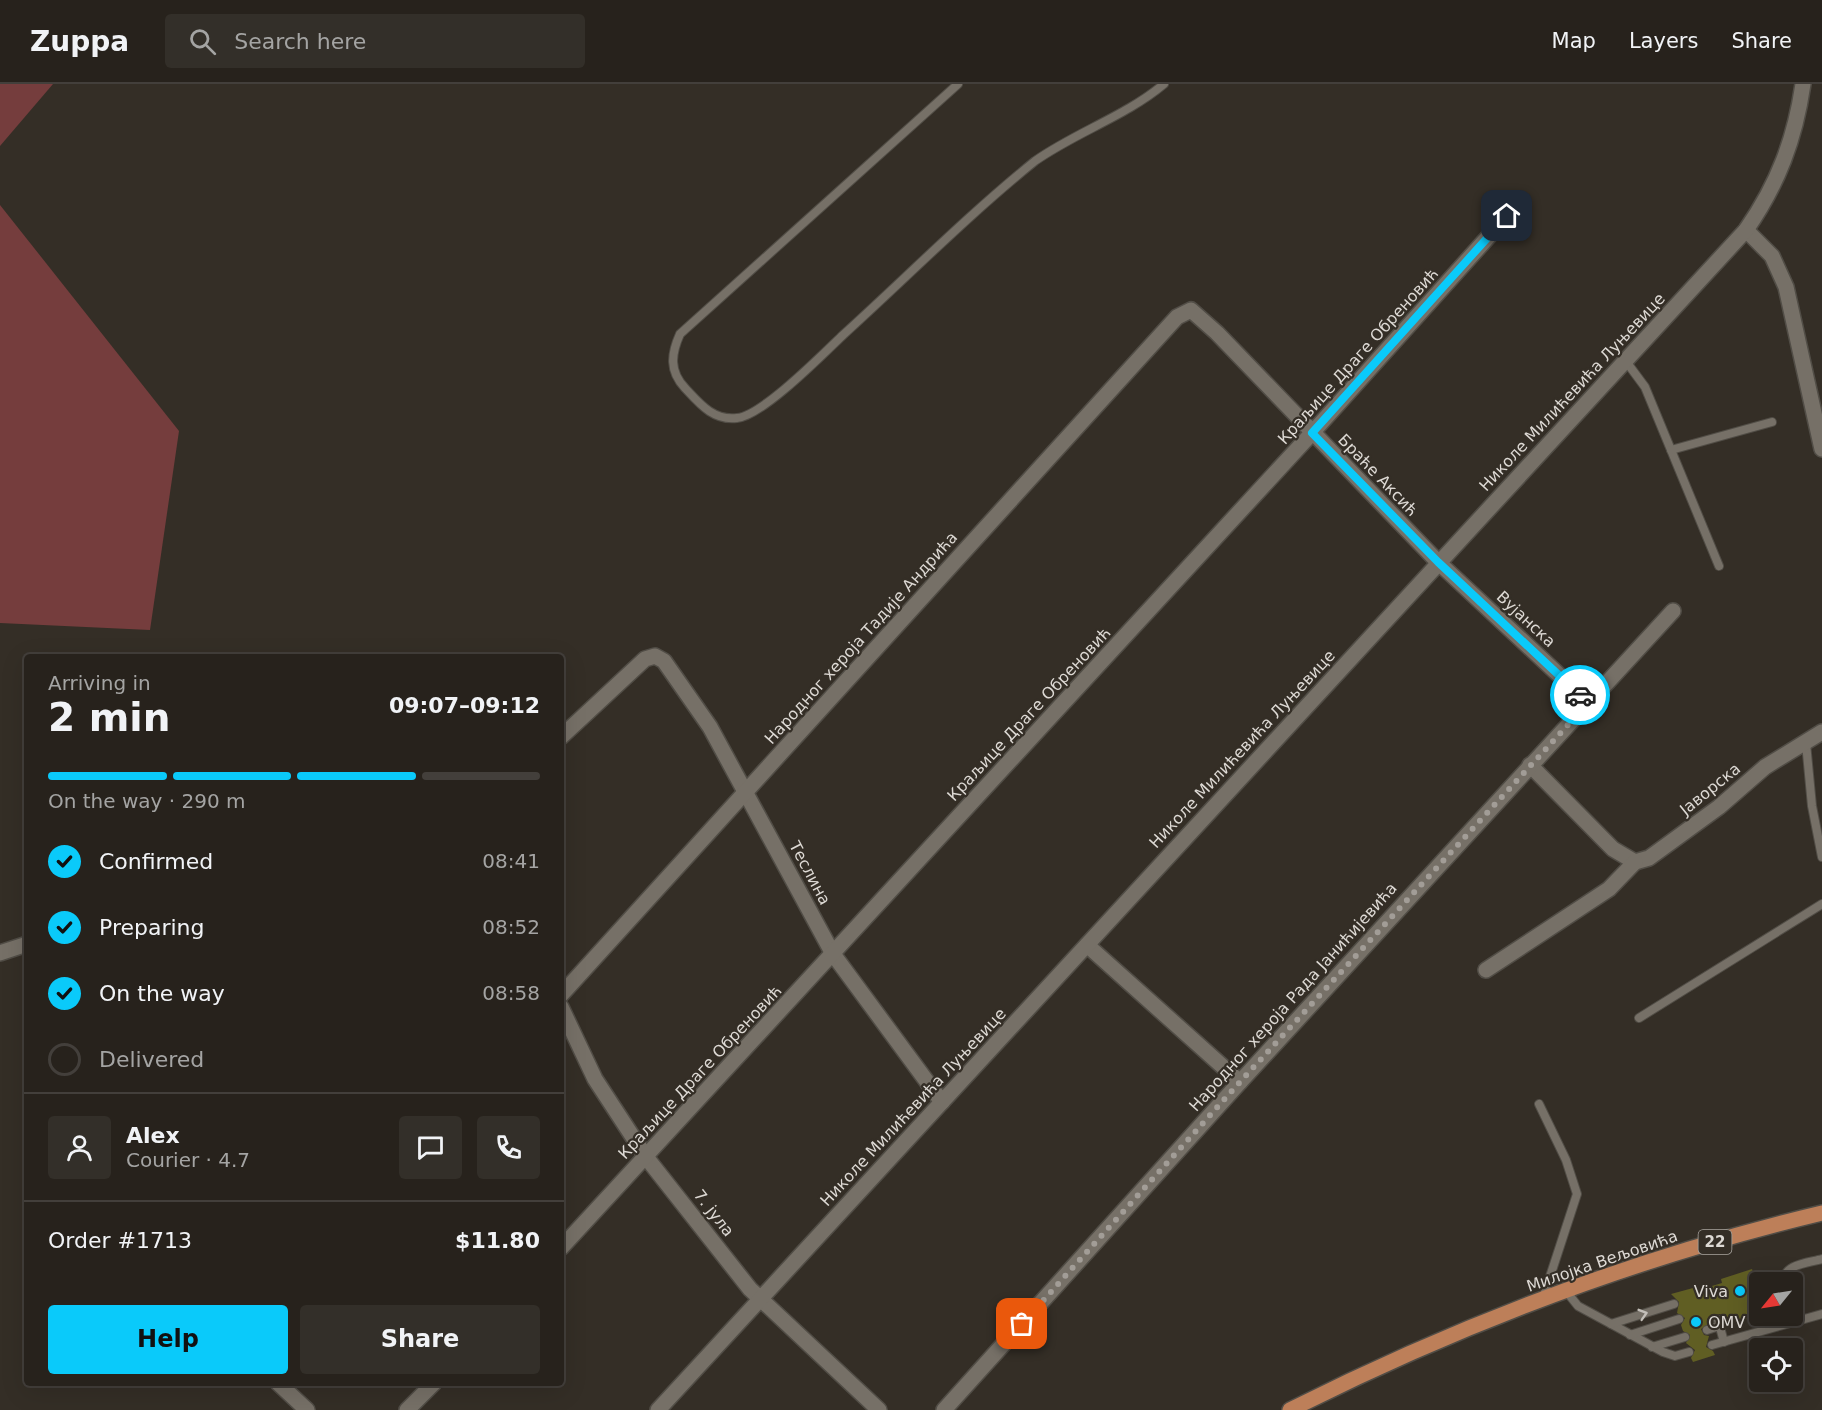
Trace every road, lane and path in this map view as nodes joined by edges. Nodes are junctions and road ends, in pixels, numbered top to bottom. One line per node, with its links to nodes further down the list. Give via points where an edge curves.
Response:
1 (1164, 84): 3 (lane, via 1035,161 755,412 729,418 704,408 675,378 673,357 680,334)
2 (1803, 84): 5 (street, Николе Милићевића Луњевице, via 1786,159 1770,194)
3 (955, 85)
4 (1522, 204): 9 (street, Краљице Драге Обреновић)
5 (1746, 230): 7 (street, Николе Милићевића Луњевице); 10 (street, via 1772,256 1786,287)
6 (1191, 310): 9 (street, Браће Аксић); 20 (street, Народног хероја Тадије Андрића, via 1178,317)
7 (1625, 360): 11 (lane, via 1645,387); 12 (street, Николе Милићевића Луњевице)
8 (1772, 422): 11 (lane)
9 (1312, 433): 12 (street, Браће Аксић); 27 (street, Краљице Драге Обреновић)
10 (1822, 449)
11 (1671, 450): 13 (lane)
12 (1438, 562): 15 (street, Вујанска); 25 (street, Николе Милићевића Луњевице)
13 (1719, 567)
14 (1673, 611): 15 (street, Народног хероја Рада Јанићијевића)
15 (1589, 702): 19 (street, Народног хероја Рада Јанићијевића)
16 (1822, 732): 18 (street, Јаворска)
17 (564, 734): 20 (street, Теслина, via 645,659 655,656 673,671)
18 (1806, 743): 21 (lane); 22 (street, Јаворска, via 1765,767 1719,807 1649,858)
19 (1530, 765): 22 (street, via 1612,849); 32 (street, Народног хероја Рада Јанићијевића)
20 (746, 790): 27 (street, Теслина); 29 (street, Народног хероја Тадије Андрића)
21 (1822, 857)
22 (1635, 862): 28 (street, Јаворска, via 1609,889)
23 (1822, 904): 31 (lane)
24 (24, 945): 26 (street)
25 (1087, 945): 32 (street); 33 (street, Николе Милићевића Луњевице)
26 (0, 953)
27 (833, 954): 33 (street, Теслина); 35 (street, Краљице Драге Обреновић)
28 (1486, 970)
29 (564, 992)
30 (564, 1013): 35 (street, 7. јула, via 595,1079)
31 (1639, 1017)
32 (1240, 1082): 62 (street, Народног хероја Рада Јанићијевића)
33 (942, 1102): 41 (street, Николе Милићевића Луњевице)
34 (1539, 1104): 42 (lane, via 1570,1169 1577,1194)
35 (646, 1157): 37 (street, Краљице Драге Обреновић); 41 (street, 7. јула)
36 (1822, 1213): 40 (main road, Милојка Вељовића / 22, via 1680,1253)
37 (564, 1245)
38 (1822, 1259): 39 (lane)
39 (1787, 1272)
40 (1566, 1291): 42 (main road, Милојка Вељовића / 22); 47 (lane, via 1578,1306)
41 (759, 1300): 60 (street, Николе Милићевића Луњевице); 61 (street, 7. јула)
42 (1542, 1300): 63 (main road, Милојка Вељовића / 22, via 1399,1359)
43 (1674, 1304): 47 (lane, one-way to 43)
44 (1822, 1314): 46 (lane)
45 (1679, 1319): 50 (lane)
46 (1803, 1320)
47 (1611, 1324): 50 (lane)
48 (1781, 1326): 52 (lane)
49 (1707, 1330): 52 (lane, via 1718,1323)
50 (1630, 1335): 54 (lane)
51 (1685, 1337): 54 (lane)
52 (1724, 1341): 53 (lane)
53 (1712, 1345)
54 (1652, 1347): 55 (lane, via 1675,1356)
55 (1689, 1352)
56 (281, 1386): 58 (street)
57 (431, 1386): 59 (street)
58 (307, 1410)
59 (407, 1410)
60 (658, 1410)
61 (879, 1410)
62 (944, 1410)
63 (1290, 1410)

